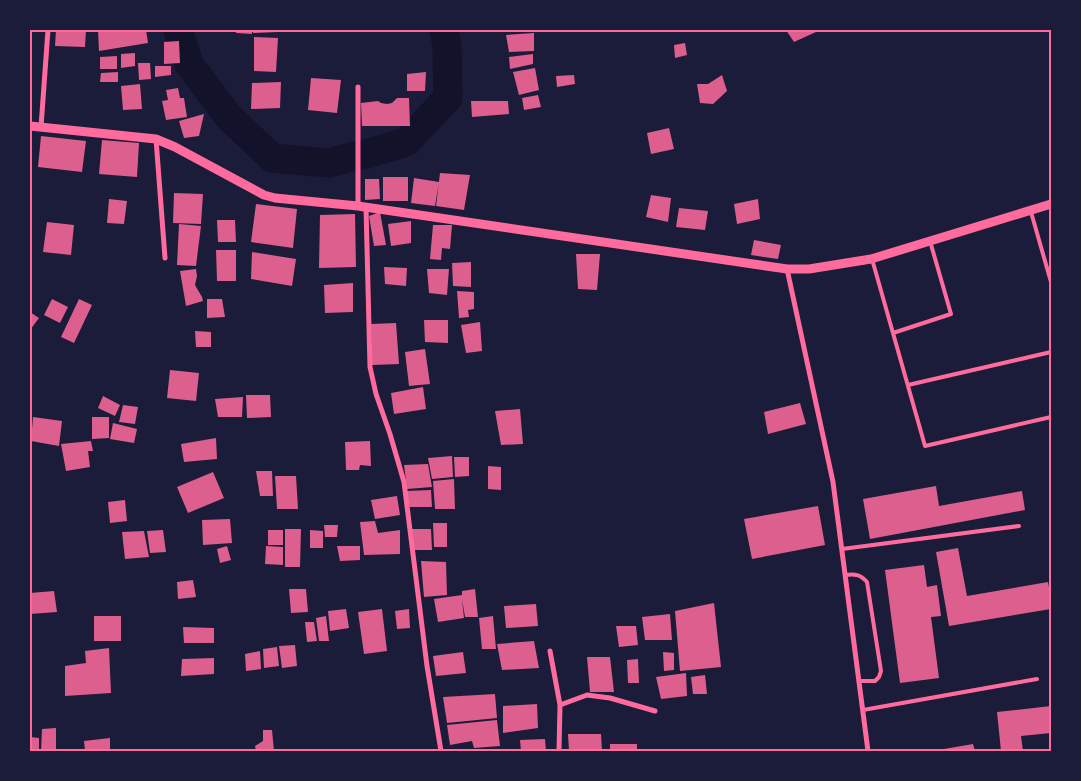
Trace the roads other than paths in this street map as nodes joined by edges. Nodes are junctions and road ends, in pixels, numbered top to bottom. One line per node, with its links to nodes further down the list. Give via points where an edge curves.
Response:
1 (48, 30): 4 (street)
2 (358, 87): 7 (street)
3 (30, 126): 4 (street)
4 (41, 127): 5 (street)
5 (156, 139): 7 (street, via 264,195); 10 (street)
6 (1051, 204): 8 (street)
7 (362, 206): 12 (street); 27 (street, via 370,367 404,482)
8 (1030, 211): 9 (street); 13 (lane)
9 (930, 241): 11 (street); 14 (lane, via 951,314)
10 (165, 258)
11 (871, 259): 12 (street, via 809,269); 14 (lane)
12 (787, 269): 19 (street, via 833,482)
13 (1051, 282)
14 (893, 334): 16 (lane)
15 (1051, 352): 16 (lane)
16 (908, 385): 17 (lane, via 925,446)
17 (1051, 417)
18 (1020, 526): 19 (lane)
19 (842, 549): 20 (street)
20 (845, 575): 23 (street); 23 (lane, via 858,574 867,582 881,671 874,681)
21 (550, 651): 24 (street)
22 (1037, 679): 25 (lane)
23 (859, 681): 25 (street)
24 (560, 706): 26 (street, via 587,695); 28 (street)
25 (863, 710): 29 (street)
26 (655, 711)
27 (441, 751)
28 (559, 751)
29 (868, 751)

